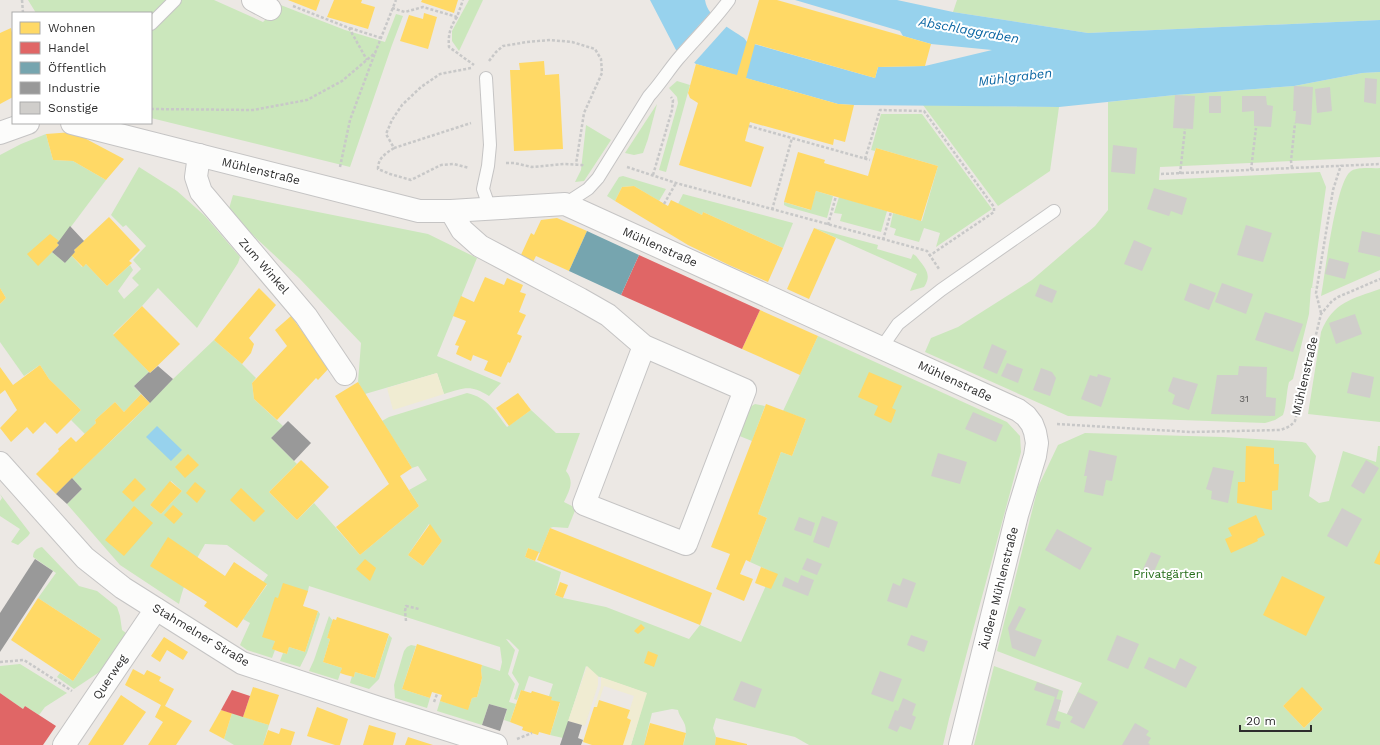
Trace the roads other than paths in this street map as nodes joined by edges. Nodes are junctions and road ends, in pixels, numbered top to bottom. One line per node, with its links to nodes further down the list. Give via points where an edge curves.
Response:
1 (175, 0): 3 (lane)
2 (729, 0): 10 (lane, via 650,96 591,186)
3 (152, 23)
4 (486, 72): 11 (lane, via 490,145 483,189)
5 (25, 124): 8 (street)
6 (80, 124): 7 (street, Mühlenstraße)
7 (110, 128): 9 (street, Mühlenstraße)
8 (0, 133)
9 (200, 155): 12 (street, Mühlenstraße, via 419,211); 16 (street, Zum Winkel, via 196,177 201,192 306,316)
10 (565, 204): 11 (street, Mühlenstraße); 15 (street, Mühlenstraße)
11 (490, 209): 12 (street, Mühlenstraße)
12 (451, 211): 14 (street, via 462,230 480,246 608,314)
13 (1054, 211): 15 (lane, via 898,324)
14 (644, 346): 14 (street, via 584,504 686,544 745,390)
15 (882, 347): 17 (street, Mühlenstraße, via 1018,410 1026,416)
16 (345, 374)
17 (1035, 432): 22 (street, Äußere Mühlenstraße, via 1035,456 1017,515)
18 (0, 462): 19 (street, Stahmelner Straße, via 85,558 123,588)
19 (156, 609): 20 (street, Querweg); 21 (street, Stahmelner Straße, via 242,663)
20 (64, 745)
21 (496, 745)
22 (960, 745)

